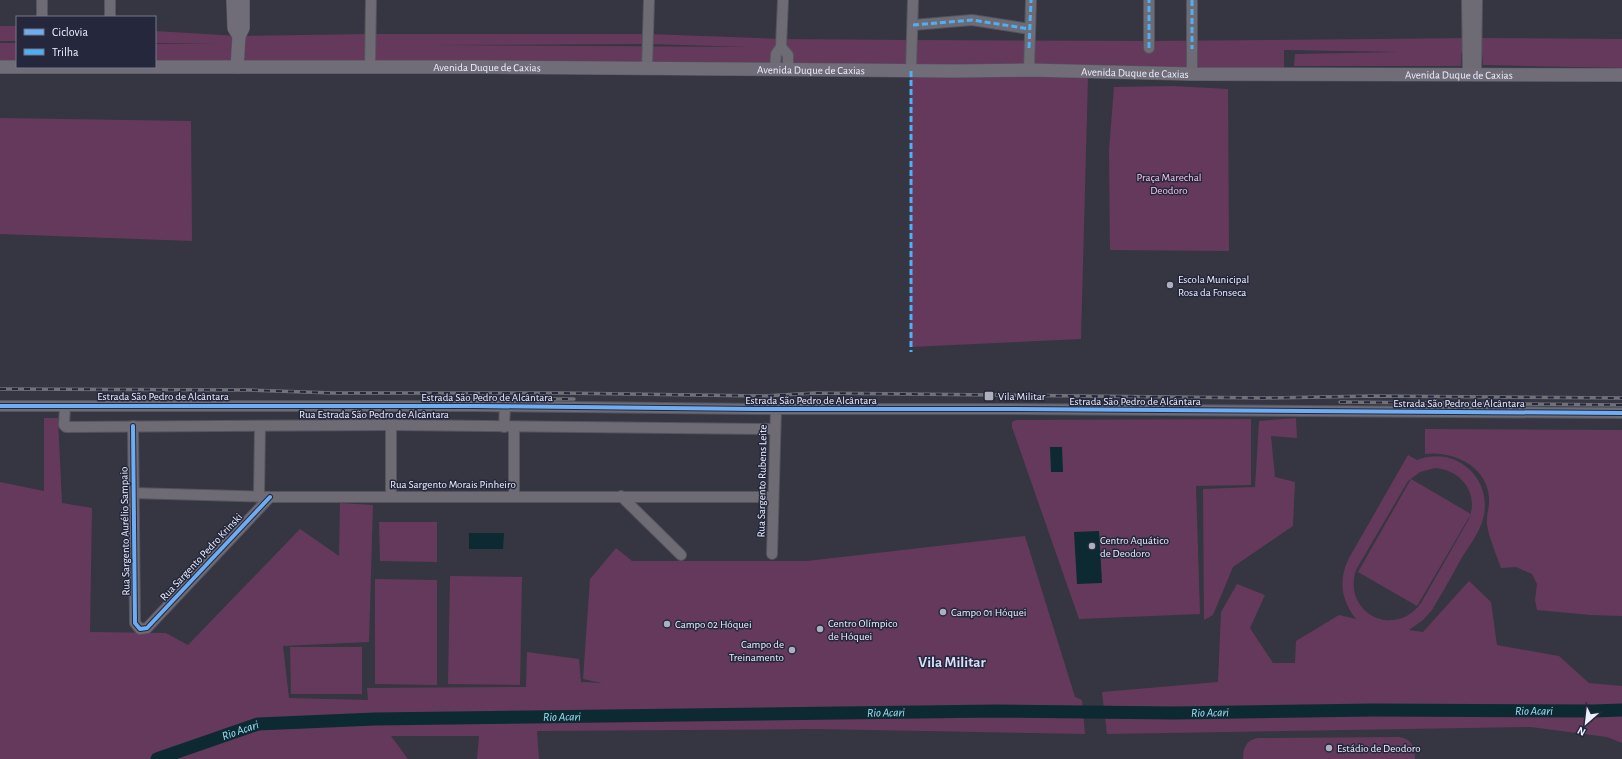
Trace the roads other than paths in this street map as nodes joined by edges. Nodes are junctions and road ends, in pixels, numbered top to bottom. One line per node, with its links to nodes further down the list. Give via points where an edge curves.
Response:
1 (42, 0): 15 (street)
2 (103, 0): 16 (street)
3 (110, 0): 17 (street)
4 (233, 0): 20 (main road, via 234,28)
5 (243, 0): 20 (main road, via 243,28)
6 (371, 0): 25 (street)
7 (649, 0): 27 (street)
8 (782, 0): 28 (street, via 781,47 776,54)
9 (913, 0): 18 (street)
10 (1031, 0): 19 (street)
11 (1149, 0): 21 (street)
12 (1192, 0): 31 (street)
13 (1467, 0): 32 (street)
14 (1477, 0): 32 (street)
15 (42, 16)
16 (103, 16)
17 (110, 16)
18 (913, 25): 19 (street, via 972,20); 30 (street)
19 (1030, 29): 29 (street)
20 (239, 36): 24 (main road)
21 (1149, 48)
22 (0, 67): 23 (main road, Avenida Duque de Caxias)
23 (16, 67)
24 (237, 67): 25 (main road, Avenida Duque de Caxias); 26 (main road, Avenida Duque de Caxias)
25 (370, 67): 27 (main road, Avenida Duque de Caxias)
26 (156, 68)
27 (648, 68): 28 (main road, Avenida Duque de Caxias)
28 (781, 69): 30 (main road, Avenida Duque de Caxias)
29 (1029, 70): 30 (main road, Avenida Duque de Caxias); 31 (main road, Avenida Duque de Caxias)
30 (910, 71)
31 (1192, 74): 32 (main road, Avenida Duque de Caxias)
32 (1472, 75): 33 (main road, Avenida Duque de Caxias)
33 (1622, 75)
34 (0, 406): 35 (street, Estrada São Pedro de Alcântara)
35 (65, 406): 36 (street, Estrada São Pedro de Alcântara); 40 (street, Rua Estrada São Pedro de Alcântara, via 66,426)
36 (505, 406): 37 (street, Estrada São Pedro de Alcântara); 42 (street)
37 (776, 409): 38 (street, Estrada São Pedro de Alcântara); 43 (street, Rua Sargento Rubens Leite)
38 (1622, 413)
39 (391, 425): 41 (street, Rua Estrada São Pedro de Alcântara); 42 (street, Rua Estrada São Pedro de Alcântara); 46 (street)
40 (133, 426): 41 (street, Rua Estrada São Pedro de Alcântara); 44 (street, Rua Sargento Aurélio Sampaio)
41 (260, 426): 45 (street)
42 (509, 427): 43 (street, Rua Estrada São Pedro de Alcântara); 47 (street)
43 (775, 429): 50 (street, Rua Sargento Rubens Leite)
44 (133, 493): 45 (street, Rua Sargento Morais Pinheiro); 53 (street, Rua Sargento Aurélio Sampaio, via 135,623)
45 (259, 496): 49 (street, Rua Sargento Morais Pinheiro)
46 (391, 496): 47 (street, Rua Sargento Morais Pinheiro); 49 (street, Rua Sargento Morais Pinheiro)
47 (514, 496): 48 (street, Rua Sargento Morais Pinheiro)
48 (621, 496): 50 (street, Rua Sargento Morais Pinheiro); 52 (street)
49 (270, 497): 53 (street, Rua Sargento Pedro Krinski)
50 (773, 497): 51 (street, Rua Sargento Rubens Leite)
51 (772, 554)
52 (681, 555)
53 (144, 630)

